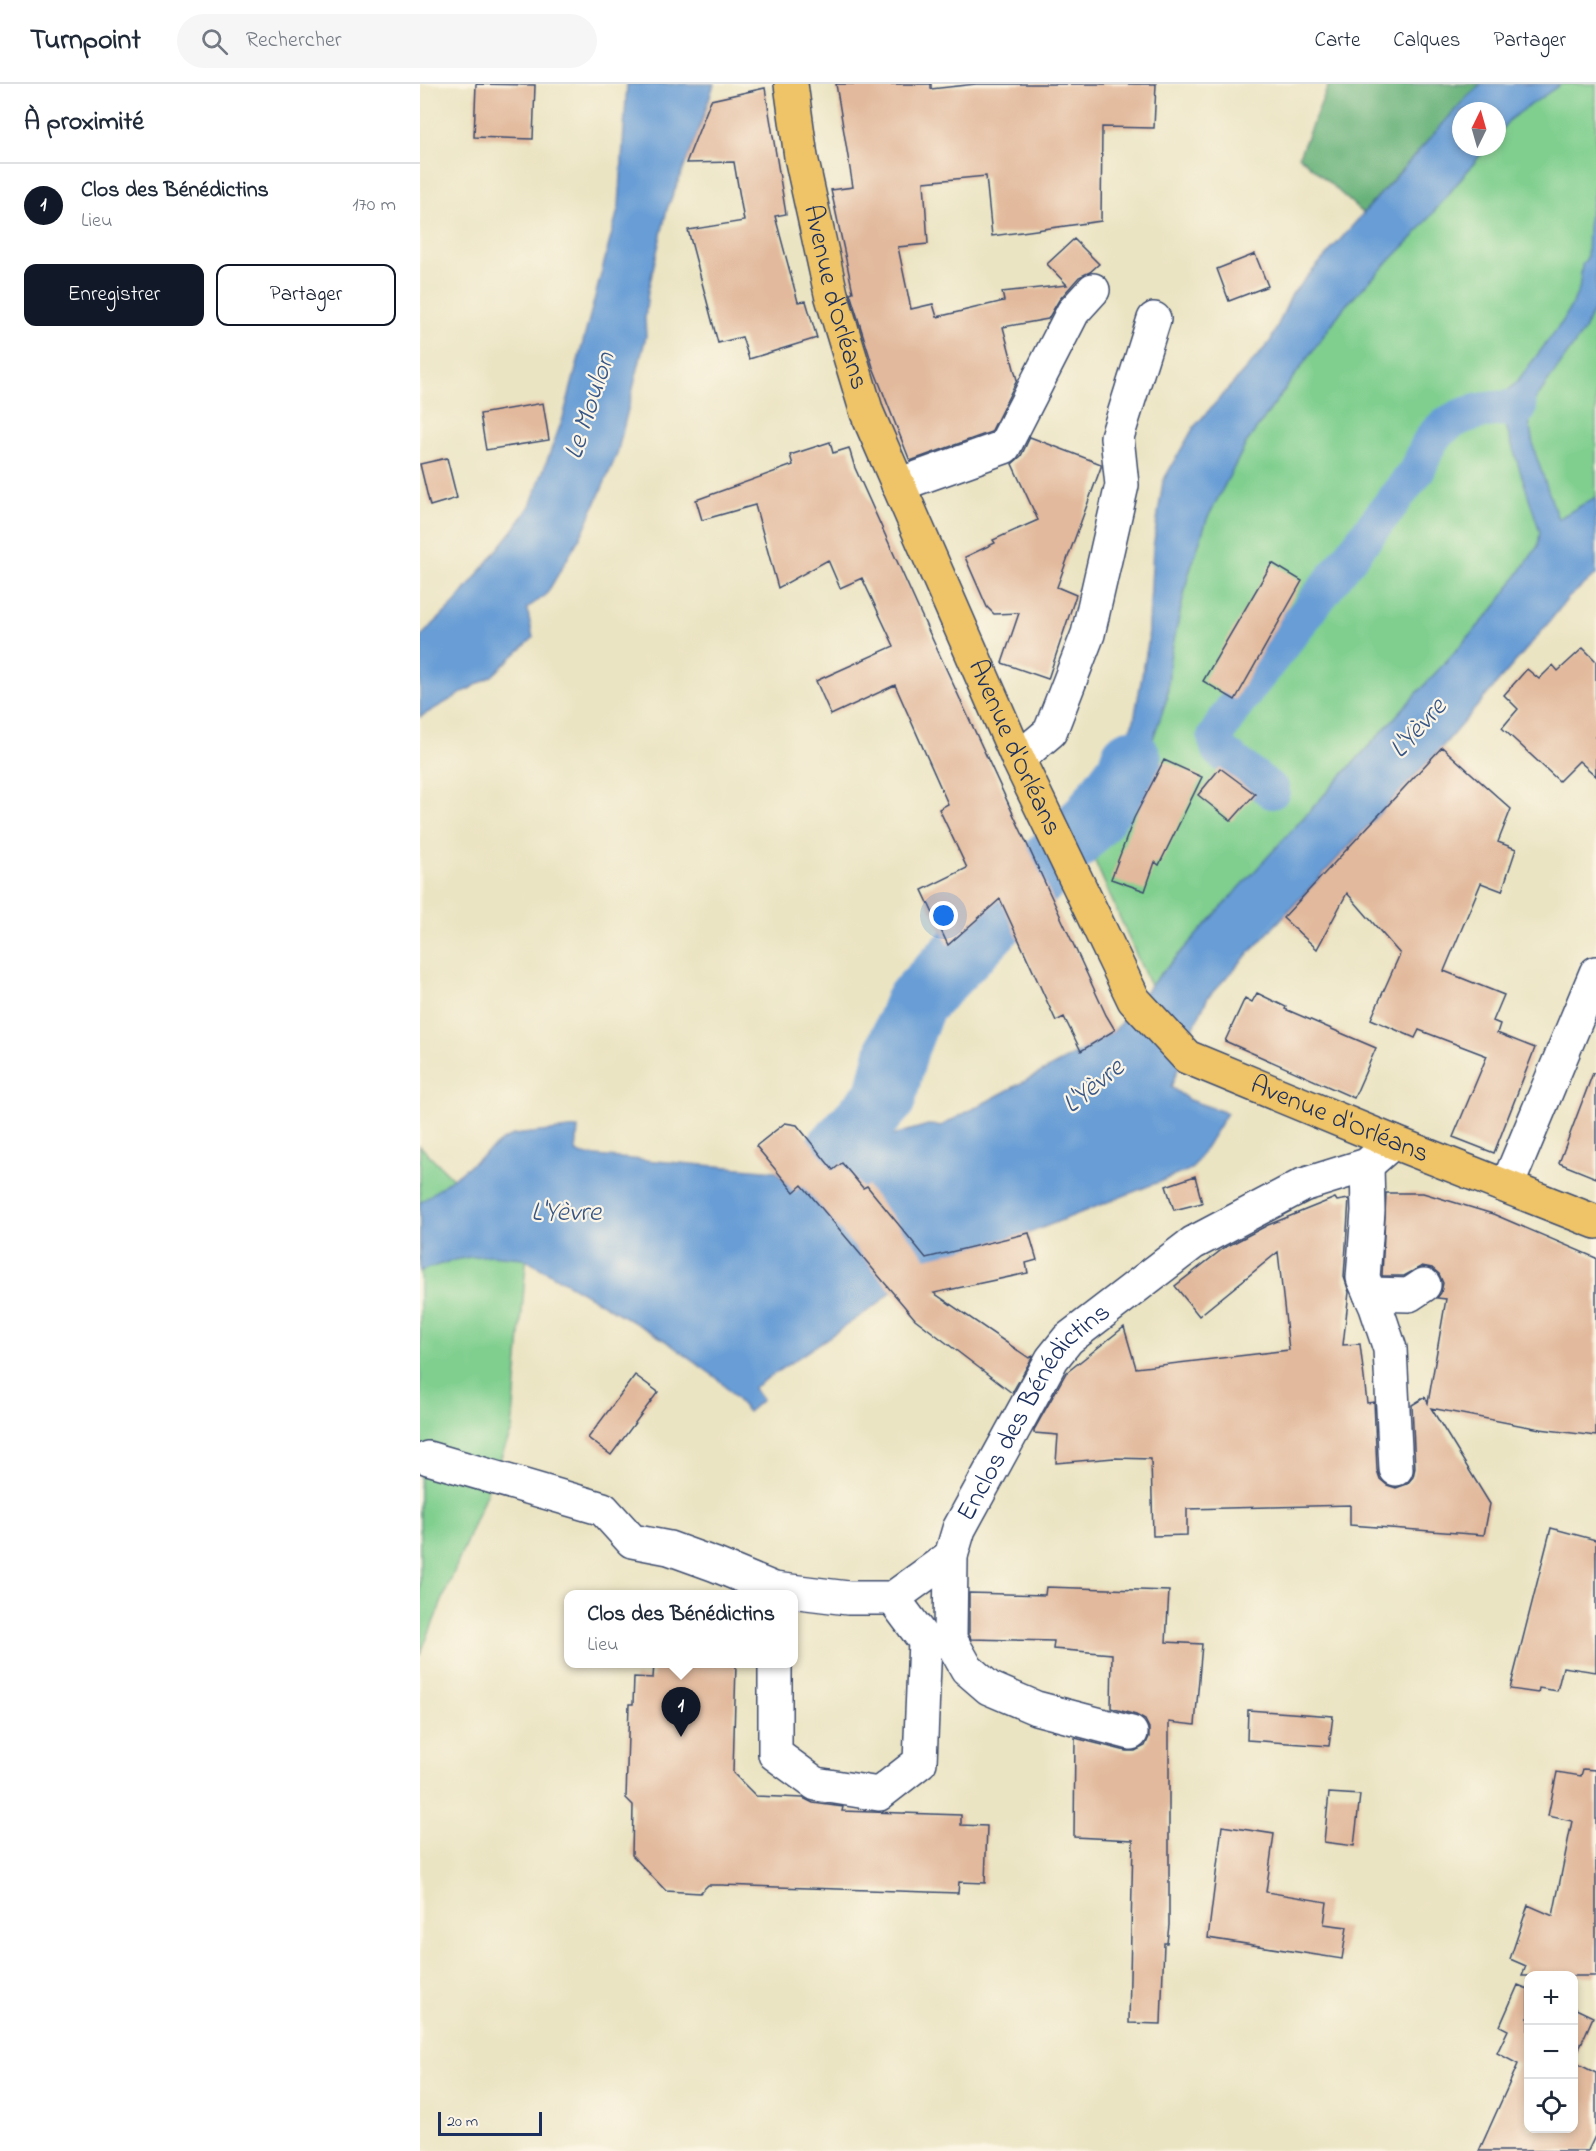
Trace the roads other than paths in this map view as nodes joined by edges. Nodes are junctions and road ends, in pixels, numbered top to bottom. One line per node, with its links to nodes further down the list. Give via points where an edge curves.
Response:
1 (791, 84): 4 (main road, Avenue d'Orléans, via 801,157 831,294 867,413)
2 (1093, 290): 4 (street, via 1073,312 1004,447)
3 (1154, 319): 5 (street, via 1118,437 1122,485 1088,634 1050,732)
4 (898, 485): 5 (main road, Avenue d'Orléans)
5 (1018, 759): 7 (main road, Avenue d'Orléans, via 1134,1000 1187,1057)
6 (1596, 973): 9 (street)
7 (1393, 1142): 8 (street, Enclos des Bénédictins); 9 (main road, Avenue d'Orléans)
8 (1366, 1165): 12 (street, via 1368,1211 1363,1278); 15 (street, Enclos des Bénédictins, via 1303,1185 1193,1243 1068,1339 1052,1359 959,1529)
9 (1507, 1186): 10 (main road, Avenue d'Orléans)
10 (1596, 1222)
11 (1424, 1284): 12 (street, via 1409,1295)
12 (1370, 1294): 14 (street, via 1390,1349)
13 (428, 1458): 16 (street, via 603,1509 632,1541 716,1565)
14 (1396, 1469)
15 (951, 1556): 18 (street); 20 (street, Enclos des Bénédictins, via 950,1639 967,1669 989,1688 1036,1708)
16 (770, 1590)
17 (798, 1594): 18 (street)
18 (893, 1598): 19 (street, via 925,1641 920,1762 879,1794 816,1784 775,1755)
19 (775, 1668)
20 (1131, 1733)

